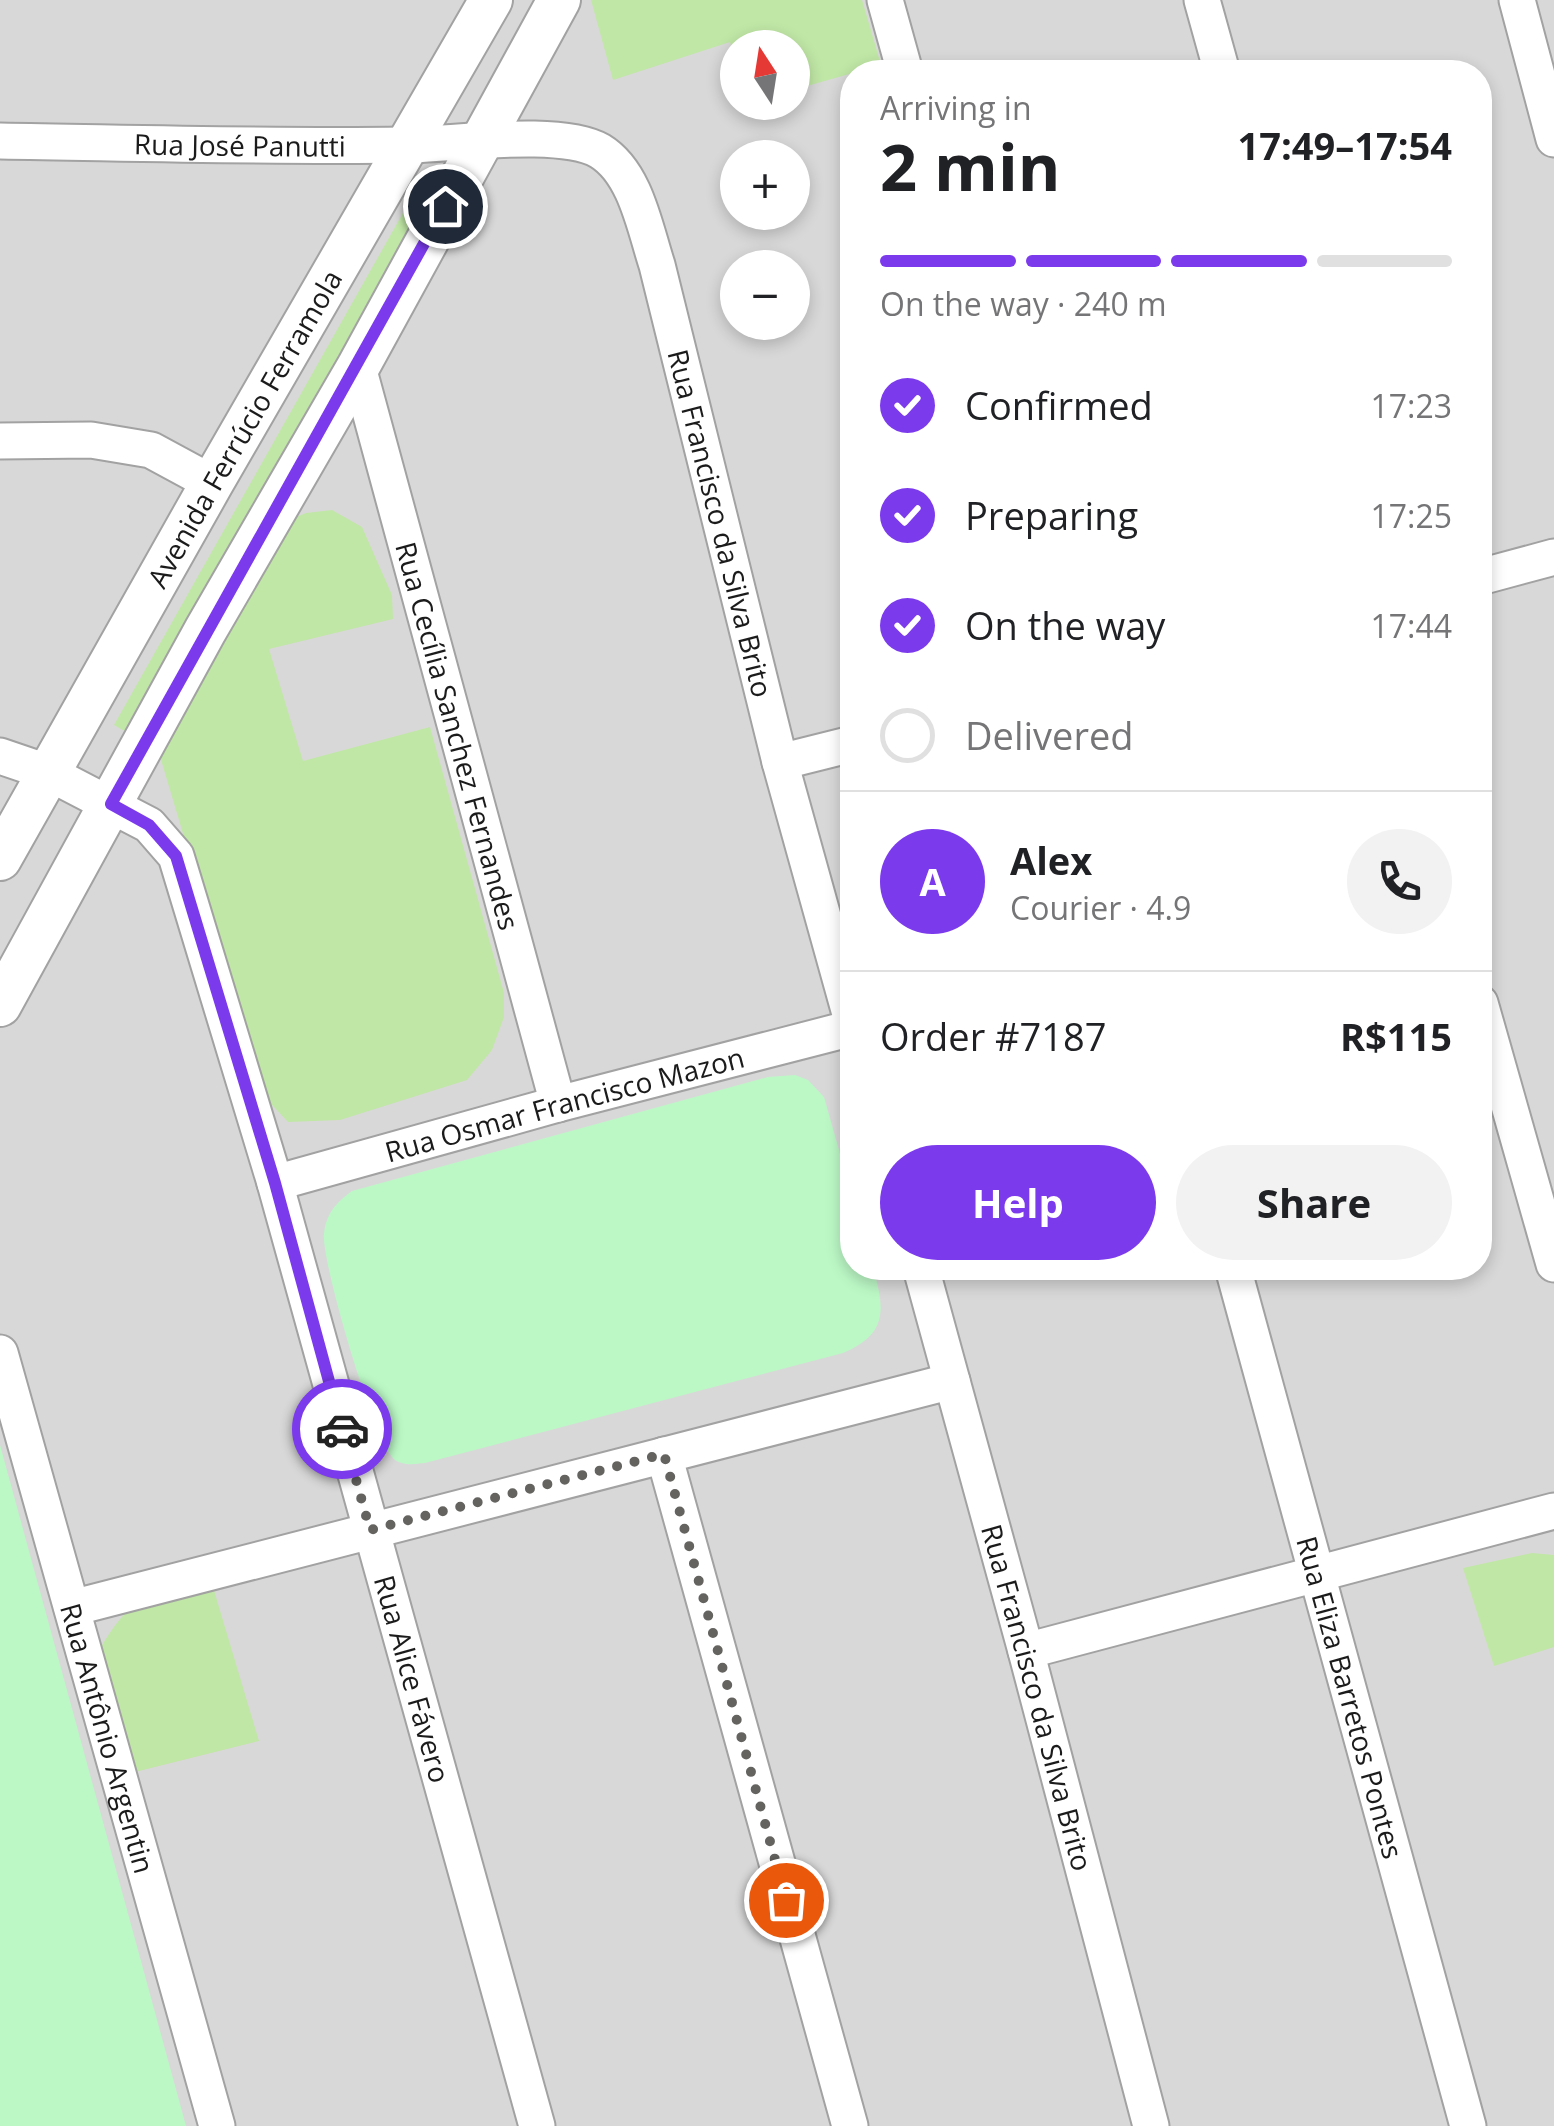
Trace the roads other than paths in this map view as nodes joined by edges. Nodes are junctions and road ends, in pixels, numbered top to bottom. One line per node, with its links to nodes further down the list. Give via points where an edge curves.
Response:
1 (491, 0): 11 (street, Avenida Ferrúcio Ferramola)
2 (560, 0): 10 (street)
3 (886, 0): 6 (street)
4 (1202, 0): 7 (street)
5 (1516, 0): 8 (street)
6 (903, 60)
7 (1219, 60)
8 (1554, 140)
9 (0, 141): 11 (street, Rua José Panutti)
10 (480, 142): 11 (street, Rua José Panutti); 12 (street); 19 (street, Rua Francisco da Silva Brito, via 568,142 600,152 638,204)
11 (405, 145): 14 (street, Avenida Ferrúcio Ferramola)
12 (358, 366): 21 (street); 27 (street, Rua Cecília Sanchez Fernandes)
13 (0, 441): 14 (street, via 90,440 151,450)
14 (212, 482): 20 (street, Avenida Ferrúcio Ferramola)
15 (1554, 556): 16 (street)
16 (1492, 574)
17 (840, 747): 19 (street)
18 (0, 756): 20 (street, Rua Alice Fávero)
19 (780, 762): 23 (street, Rua Francisco da Silva Brito)
20 (47, 772): 21 (street, Rua Alice Fávero); 22 (street, Avenida Ferrúcio Ferramola)
21 (111, 804): 24 (street); 28 (street, Rua Alice Fávero, via 149,825 176,856)
22 (0, 860)
23 (840, 981)
24 (0, 1005)
25 (840, 1028): 27 (street, Rua Osmar Francisco Mazon)
26 (1492, 1045): 29 (street)
27 (558, 1104): 28 (street, Rua Osmar Francisco Mazon)
28 (275, 1183): 36 (street, Rua Alice Fávero)
29 (1554, 1264)
30 (923, 1280): 33 (street, Rua Francisco da Silva Brito)
31 (1236, 1280): 37 (street, Rua Eliza Barretos Pontes)
32 (0, 1353): 38 (street, Rua Antônio Argentin)
33 (952, 1381): 34 (street); 39 (street, Rua Francisco da Silva Brito)
34 (664, 1454): 36 (street); 42 (street)
35 (1554, 1510): 37 (street)
36 (370, 1530): 38 (street); 41 (street, Rua Alice Fávero)
37 (1317, 1573): 39 (street); 44 (street, Rua Eliza Barretos Pontes)
38 (72, 1608): 40 (street, Rua Antônio Argentin)
39 (1026, 1651): 43 (street, Rua Francisco da Silva Brito)
40 (217, 2126)
41 (537, 2126)
42 (850, 2126)
43 (1151, 2126)
44 (1468, 2126)

